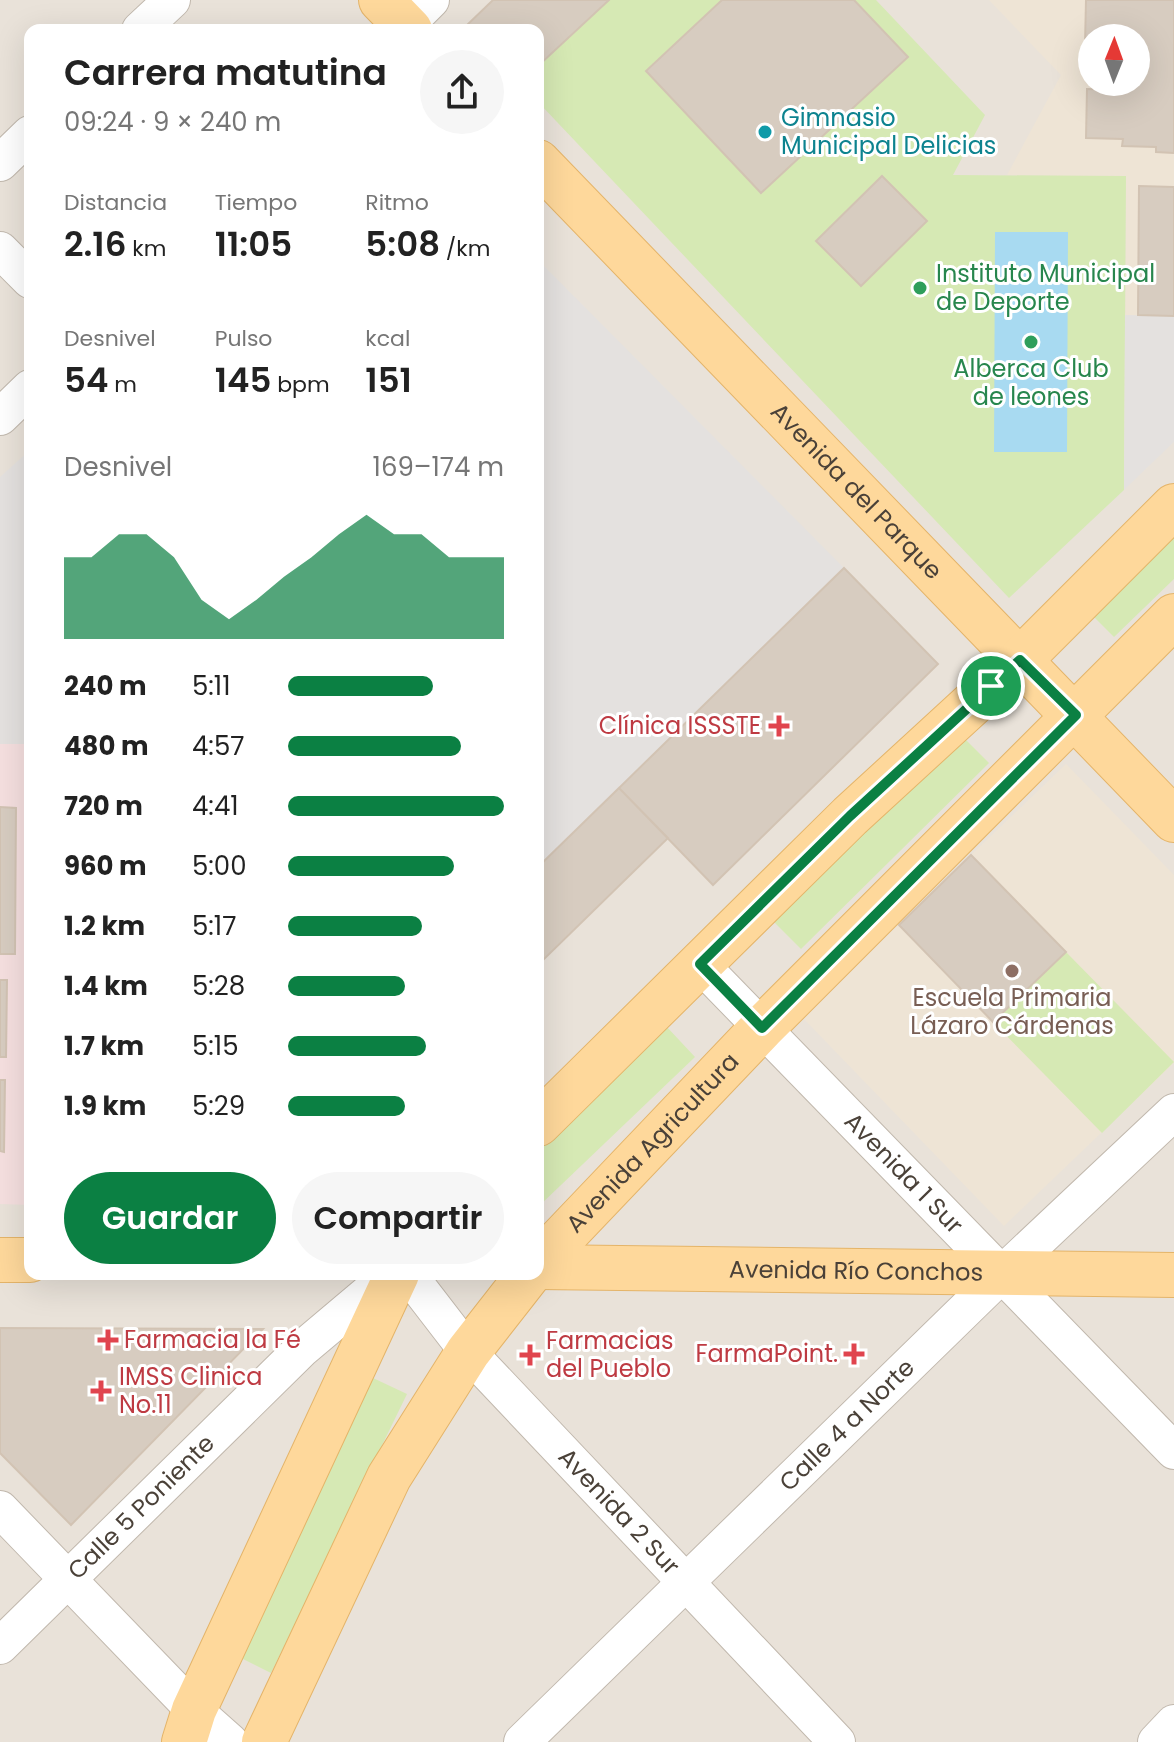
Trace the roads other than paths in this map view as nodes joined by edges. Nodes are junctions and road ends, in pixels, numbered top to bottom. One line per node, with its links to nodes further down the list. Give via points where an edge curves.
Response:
1 (172, 0): 2 (street)
2 (146, 24)
3 (24, 140): 4 (street)
4 (0, 163)
5 (544, 168): 12 (main road, Avenida del Parque)
6 (0, 250): 7 (street)
7 (24, 274)
8 (24, 394): 9 (street)
9 (0, 417)
10 (1174, 506): 12 (main road)
11 (1174, 616): 13 (main road, Avenida Agricultura)
12 (1020, 660): 13 (main road, Avenida del Parque); 15 (main road)
13 (1076, 715): 14 (main road, Avenida del Parque); 16 (main road, Avenida Agricultura)
14 (1174, 820)
15 (700, 964): 16 (street, Avenida 1 Sur); 18 (main road)
16 (762, 1028): 19 (main road, Avenida Agricultura); 23 (street, Avenida 1 Sur)
17 (1174, 1112): 23 (street, Calle 4 a Norte)
18 (544, 1118)
19 (544, 1259)
20 (0, 1260): 21 (main road)
21 (24, 1260)
22 (544, 1265): 23 (main road, Avenida Río Conchos)
23 (1004, 1272): 24 (main road, Avenida Río Conchos); 30 (street, Avenida 1 Sur); 33 (street, Calle 4 a Norte)
24 (1174, 1275)
25 (384, 1280): 32 (street, Calle 5 Poniente, via 302,1349)
26 (394, 1280): 36 (main road)
27 (413, 1280): 29 (street, Avenida 2 Sur)
28 (524, 1280): 29 (main road)
29 (468, 1352): 33 (street, Avenida 2 Sur); 38 (main road, via 389,1477)
30 (1174, 1451)
31 (0, 1509): 32 (street)
32 (69, 1581): 34 (street, Calle 5 Poniente); 36 (street)
33 (687, 1583): 39 (street, Calle 4 a Norte); 40 (street, Avenida 2 Sur)
34 (0, 1646)
35 (1174, 1723): 41 (street)
36 (189, 1726): 37 (street)
37 (230, 1742)
38 (264, 1742)
39 (522, 1742)
40 (837, 1742)
41 (1156, 1742)

